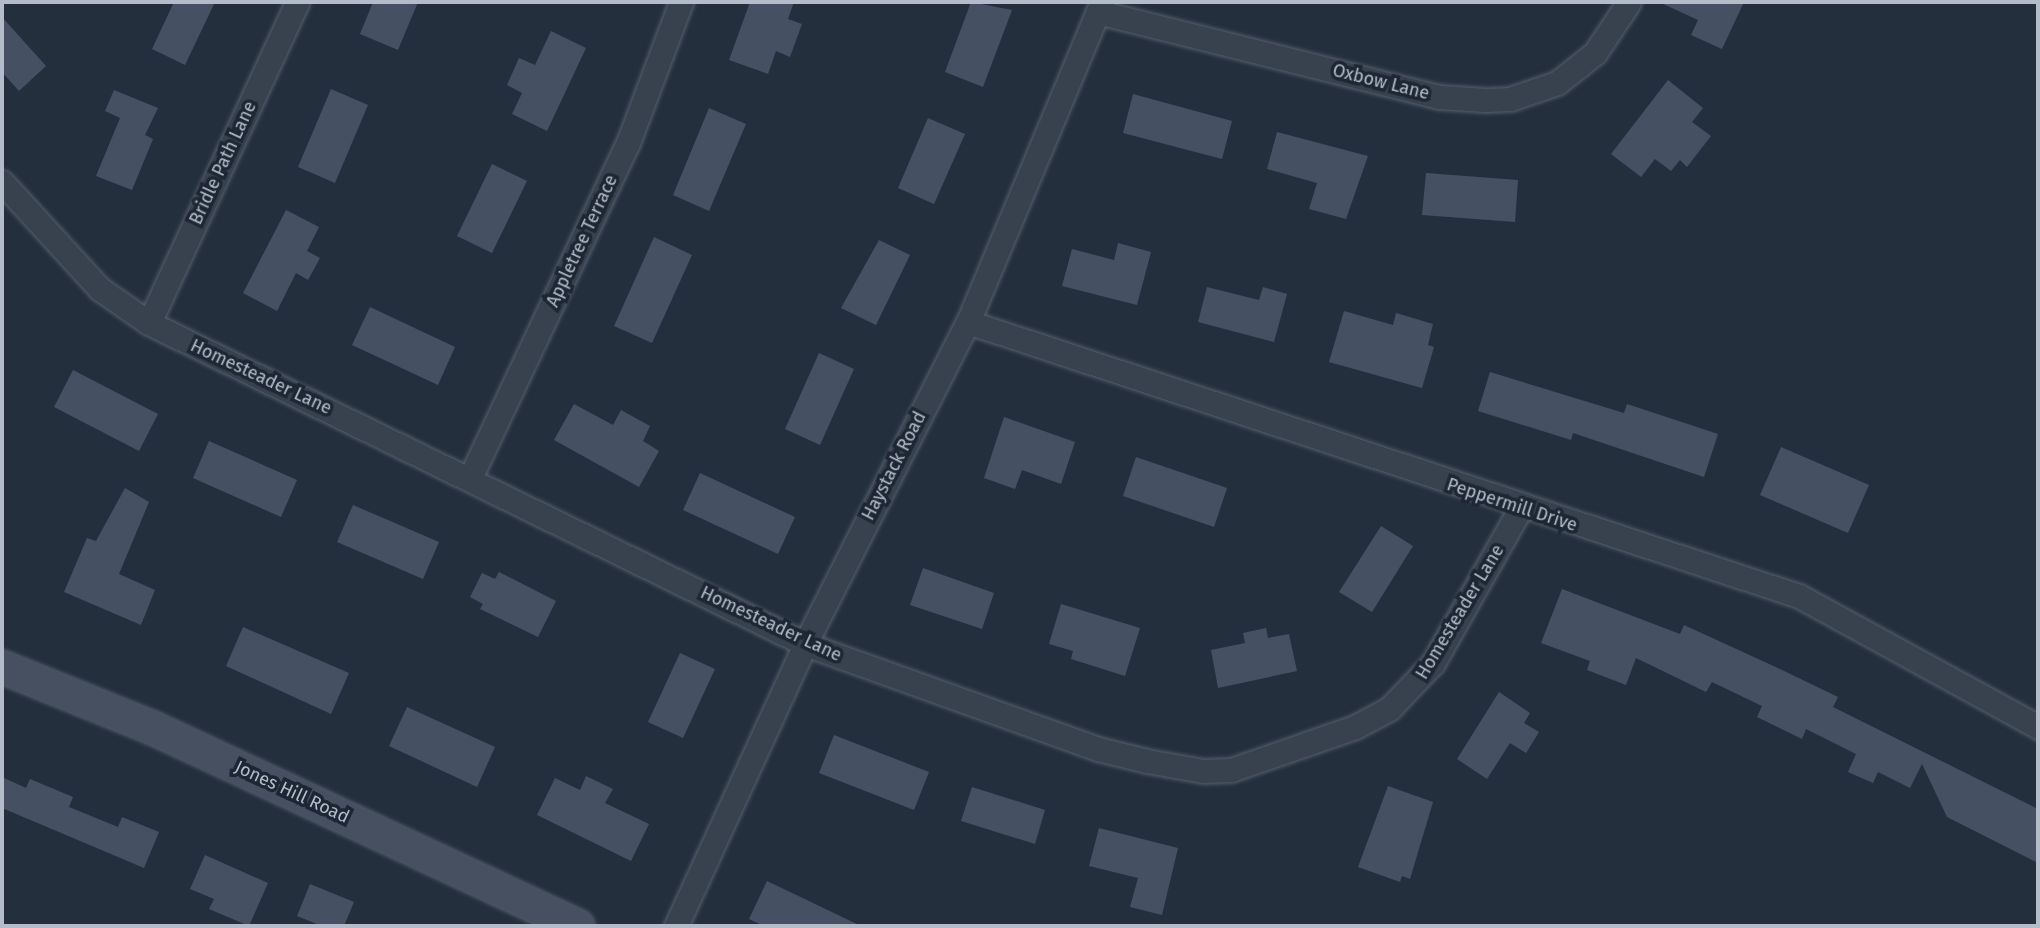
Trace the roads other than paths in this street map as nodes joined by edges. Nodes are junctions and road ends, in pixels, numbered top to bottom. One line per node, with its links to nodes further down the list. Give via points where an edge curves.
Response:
1 (297, 2): 7 (street, Bridle Path Lane)
2 (681, 2): 8 (street, Appletree Terrace, via 628,143)
3 (1629, 2): 4 (street, Oxbow Lane, via 1595,53 1557,83 1523,95 1485,100 1439,97)
4 (1100, 7): 6 (street, Haystack Road)
5 (2, 182): 7 (street, Homesteader Lane, via 100,289)
6 (968, 322): 9 (street, Peppermill Drive); 10 (street, Haystack Road)
7 (149, 324): 8 (street, Homesteader Lane)
8 (471, 476): 10 (street, Homesteader Lane)
9 (1520, 509): 10 (street, Homesteader Lane, via 1414,688 1355,727 1231,770 1203,771 1098,749); 12 (street, Peppermill Drive, via 1799,596)
10 (805, 644): 14 (street, Haystack Road)
11 (2, 667): 13 (main road, Jones Hill Road, via 153,727)
12 (2038, 727)
13 (578, 926)
14 (676, 926)

